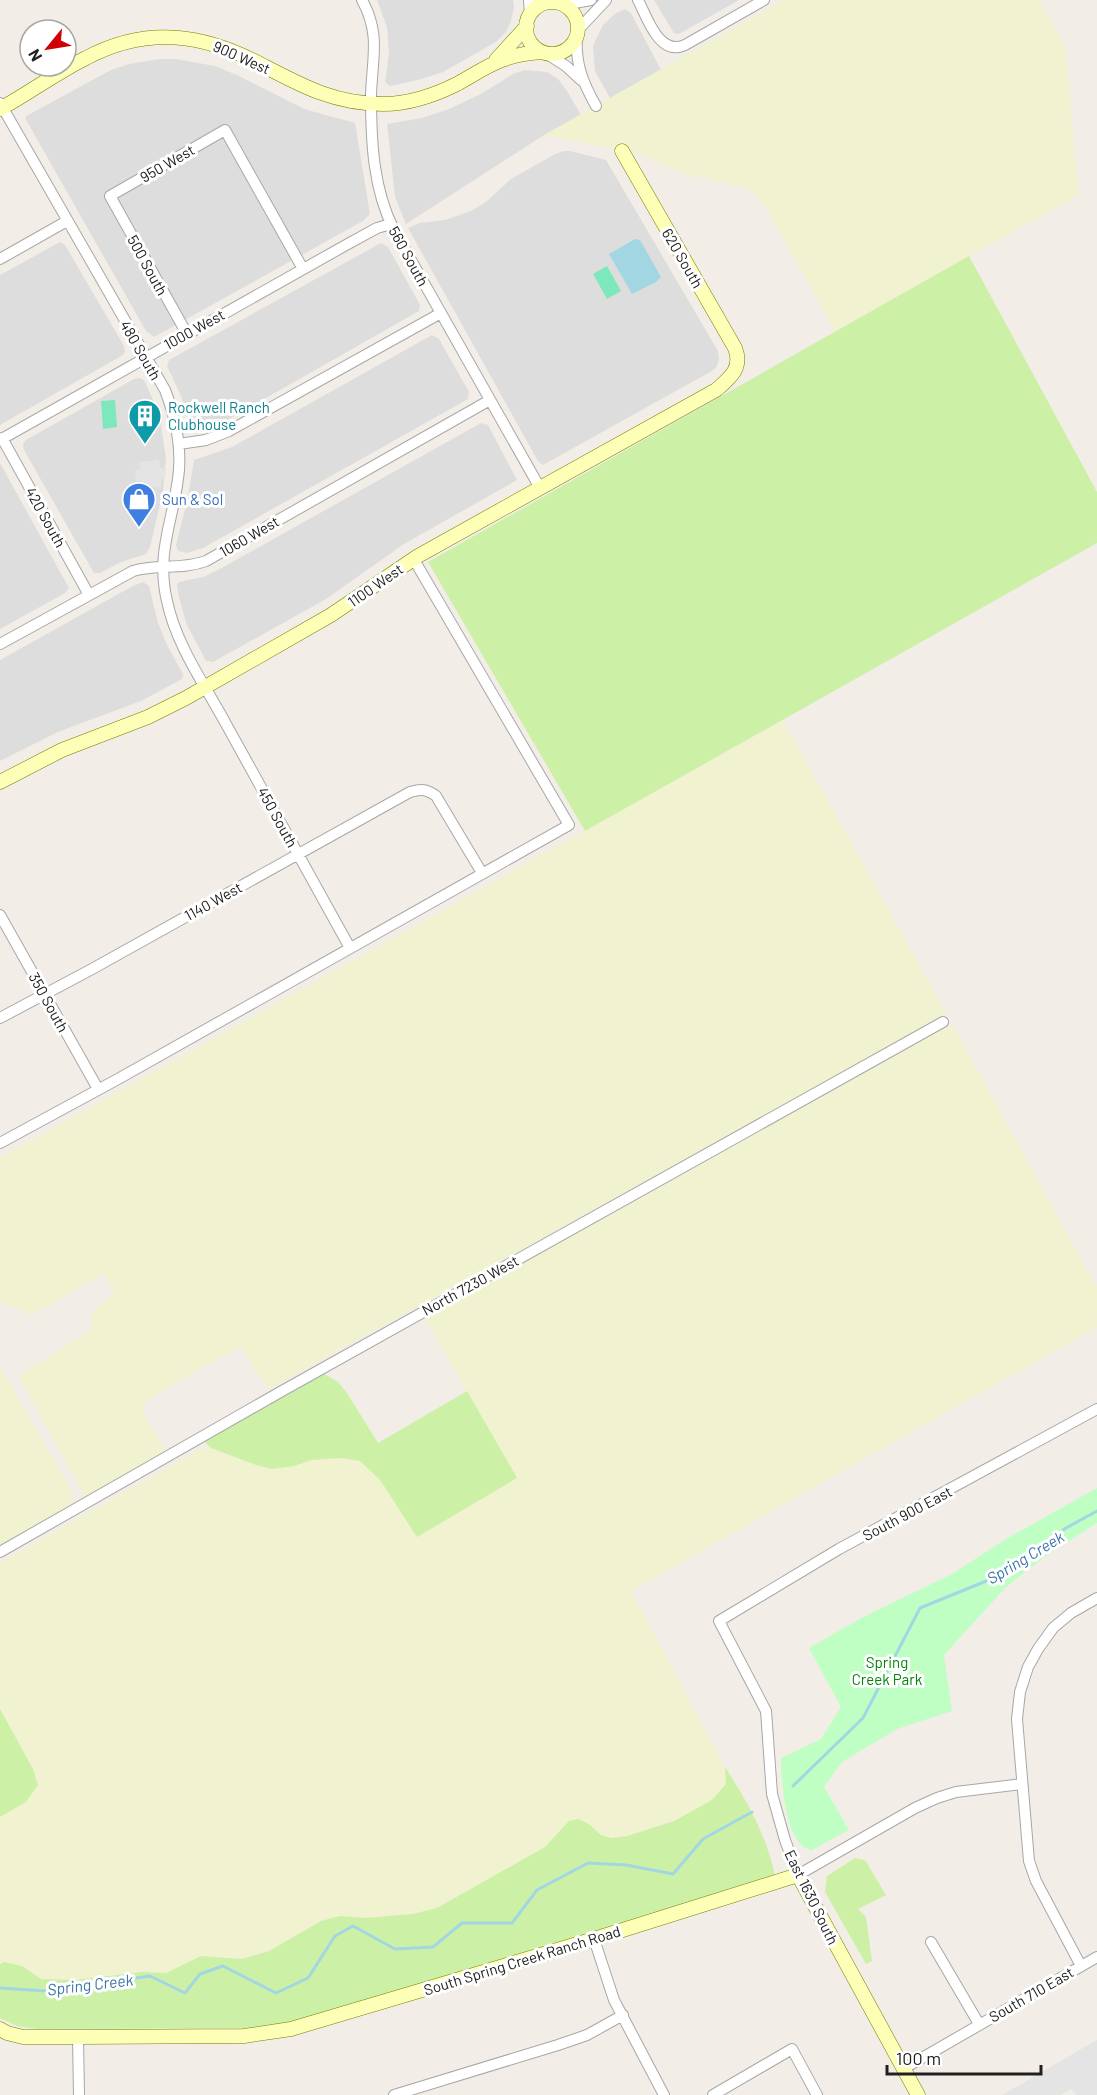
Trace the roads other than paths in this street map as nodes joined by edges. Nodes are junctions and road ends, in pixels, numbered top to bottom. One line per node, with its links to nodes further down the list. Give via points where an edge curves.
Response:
1 (362, 0): 13 (street, 560 South, via 372,22 375,42)
2 (529, 0): 8 (street)
3 (591, 0): 7 (street)
4 (606, 0): 9 (street)
5 (638, 0): 6 (street, via 660,39 671,48 685,45)
6 (764, 0)
7 (557, 3): 8 (street, via 539,6); 9 (street, via 573,13)
8 (529, 21): 10 (street, via 529,39); 11 (street, 900 West)
9 (577, 33): 10 (street, via 565,51); 12 (street, via 576,57)
10 (544, 53): 11 (street, 900 West, via 515,56); 12 (street)
11 (488, 66): 13 (street, 900 West, via 433,94 392,104)
12 (584, 83): 14 (street)
13 (371, 104): 15 (street, 900 West, via 321,94 219,45 167,38 128,42 99,51); 19 (street, 560 South, via 378,182)
14 (596, 106)
15 (1, 107): 18 (street, 480 South)
16 (622, 151): 25 (street, 620 South, via 735,348)
17 (110, 196): 21 (street, 950 West, via 225,130); 23 (street, 500 South)
18 (67, 221): 20 (street); 24 (street, 480 South)
19 (391, 224): 21 (street, 1000 West); 22 (street, 560 South)
20 (0, 259)
21 (303, 269): 23 (street, 1000 West)
22 (441, 313): 26 (street, 560 South); 28 (street, via 229,431)
23 (187, 334): 24 (street, 1000 West)
24 (146, 356): 27 (street, 1000 West); 28 (street, 480 South, via 170,403)
25 (737, 367): 29 (street, 1100 West, via 716,390)
26 (490, 400): 29 (street, 560 South); 31 (street, 1060 West, via 206,561)
27 (1, 439): 32 (street, 420 South)
28 (179, 444): 31 (street, 480 South)
29 (540, 488): 30 (street, 1100 West)
30 (413, 558): 34 (street, 1100 West, via 331,615); 37 (street, via 569,825)
31 (163, 568): 32 (street, 1060 West, via 133,571); 34 (street, 480 South, via 174,625)
32 (89, 594): 33 (street, 1060 West)
33 (0, 644)
34 (206, 687): 35 (street, 1100 West, via 148,717 62,750); 36 (street, 450 South)
35 (0, 782)
36 (298, 854): 37 (street, 1140 West, via 410,792 428,790 436,796); 39 (street, 450 South); 40 (street, 1140 West)
37 (482, 873): 39 (street)
38 (0, 915): 40 (street, 350 South)
39 (350, 948): 43 (street)
40 (44, 993): 41 (street, 1140 West); 43 (street, 350 South)
41 (0, 1018)
42 (943, 1022): 46 (street, North 7230 West)
43 (98, 1089): 44 (street)
44 (0, 1143)
45 (1097, 1409): 48 (street, South 900 East, via 839,1549)
46 (0, 1552)
47 (1097, 1598): 49 (street, via 1053,1628 1028,1667 1017,1719)
48 (719, 1621): 50 (street, East 1630 South, via 766,1711 772,1794)
49 (1022, 1784): 50 (street, South Spring Creek Ranch Road, via 937,1798); 54 (street, via 1029,1862)
50 (798, 1875): 51 (street, South Spring Creek Ranch Road); 59 (street, East 1630 South)
51 (594, 1939): 55 (street); 58 (street, South Spring Creek Ranch Road, via 291,2029 244,2036)
52 (931, 1942): 56 (street)
53 (1097, 1957): 54 (street, South 710 East)
54 (1081, 1966): 56 (street, South 710 East)
55 (623, 2015): 61 (street, via 587,2035); 62 (street)
56 (980, 2024): 59 (street, South 710 East)
57 (0, 2029): 58 (street, South Spring Creek Ranch Road, via 23,2037)
58 (78, 2037): 60 (street)
59 (903, 2069): 65 (street, East 1630 South)
60 (79, 2095)
61 (394, 2095)
62 (664, 2095)
63 (713, 2095): 64 (street, via 792,2049)
64 (818, 2095)
65 (918, 2095)

